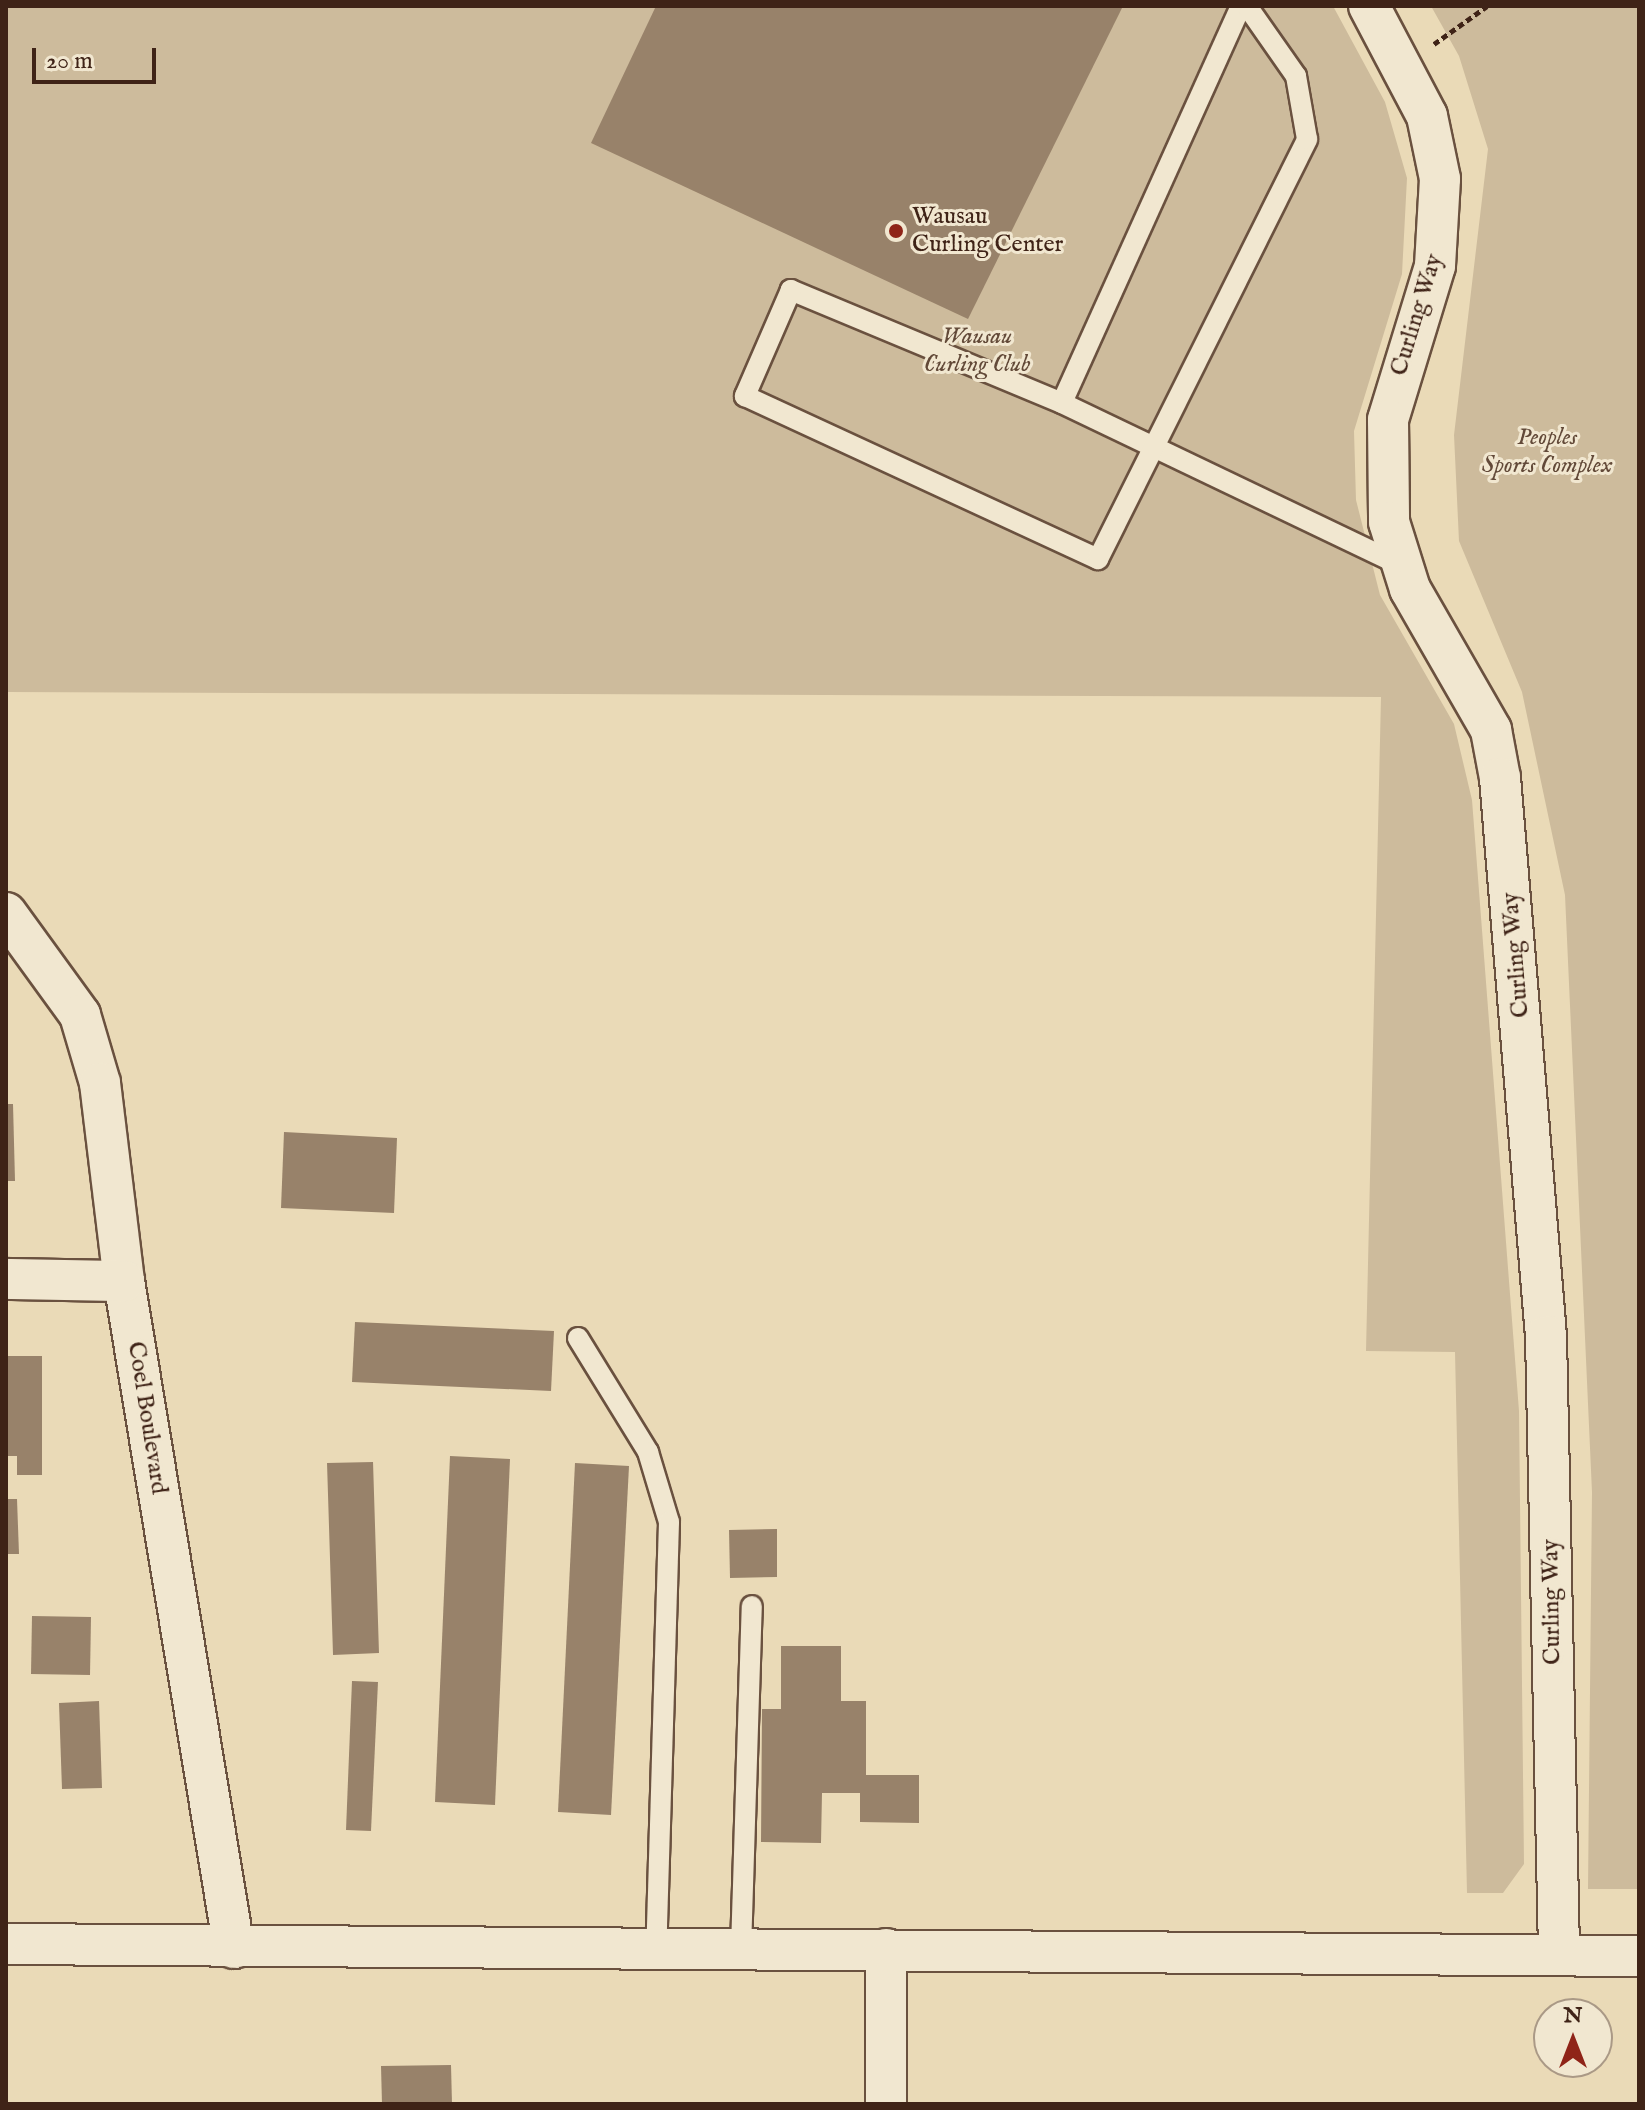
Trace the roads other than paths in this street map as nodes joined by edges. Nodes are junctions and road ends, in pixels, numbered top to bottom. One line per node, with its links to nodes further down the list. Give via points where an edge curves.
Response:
1 (1241, 6): 4 (lane)
2 (1247, 6): 5 (lane, via 1296,76 1307,139)
3 (1369, 6): 6 (street, Curling Way, via 1401,61 1433,136 1441,209 1435,266 1388,420 1387,498)
4 (1062, 403): 5 (lane); 5 (lane, via 791,290 745,396 1098,559)
5 (1154, 446): 6 (lane)
6 (1400, 565): 17 (street, Curling Way, via 1481,705 1500,778 1546,1336)
7 (6, 913): 9 (street, Coel Boulevard, via 80,1015 114,1163)
8 (6, 1279): 9 (street)
9 (124, 1281): 13 (street, Coel Boulevard)
10 (578, 1338): 14 (lane, via 648,1452 669,1522)
11 (752, 1606): 15 (lane)
12 (6, 1944): 13 (street)
13 (234, 1948): 14 (street)
14 (656, 1949): 15 (street)
15 (741, 1949): 16 (street)
16 (886, 1949): 17 (street); 19 (street)
17 (1559, 1954): 18 (street)
18 (1639, 1956)
19 (886, 2104)

